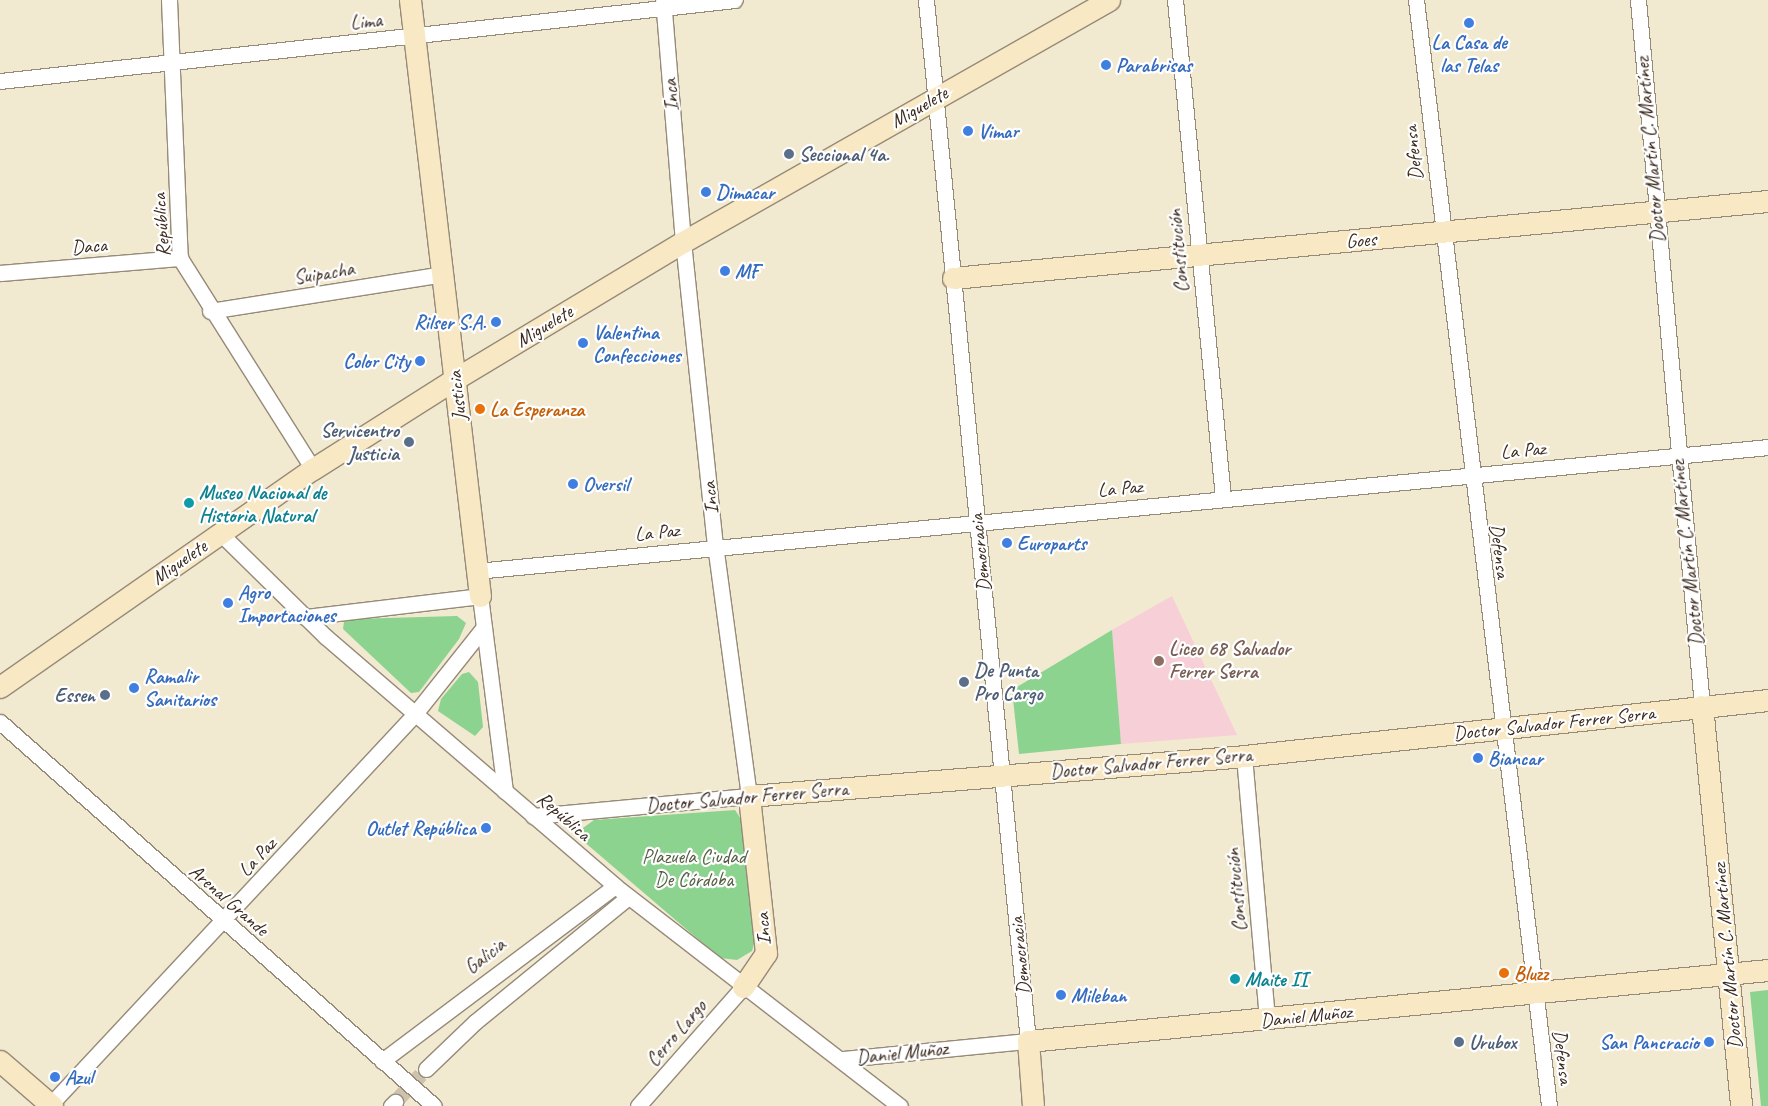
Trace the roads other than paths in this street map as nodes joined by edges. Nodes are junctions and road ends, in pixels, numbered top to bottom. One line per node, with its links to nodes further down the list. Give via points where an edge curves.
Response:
1 (169, 0): 11 (street, República)
2 (410, 0): 10 (street, Justicia)
3 (735, 0): 9 (street, Lima)
4 (926, 0): 13 (street, Democracia)
5 (1109, 0): 13 (street, Miguelete)
6 (1175, 0): 18 (street, Constitución)
7 (1416, 0): 16 (street, Defensa)
8 (1638, 0): 15 (street, Doctor Martín C. Martínez)
9 (664, 4): 10 (street, Lima); 17 (street, Inca)
10 (414, 36): 11 (street, Lima); 21 (street, Justicia)
11 (173, 60): 12 (street, Lima); 19 (street, República)
12 (0, 81)
13 (936, 97): 17 (street, Miguelete); 22 (street, Democracia)
14 (1768, 201): 15 (street, Goes)
15 (1655, 212): 16 (street, Goes); 26 (street, Doctor Martín C. Martínez)
16 (1442, 232): 18 (street, Goes); 28 (street, Defensa)
17 (683, 242): 24 (street, Miguelete); 32 (street, Inca)
18 (1198, 256): 22 (street, Goes); 29 (street, Constitución)
19 (180, 258): 20 (street, Daca); 23 (street, República)
20 (0, 273)
21 (444, 274): 23 (street, Suipacha); 24 (street, Justicia)
22 (953, 278): 30 (street, Democracia)
23 (210, 311): 27 (street, República)
24 (456, 380): 27 (street, Miguelete); 33 (street, Justicia)
25 (1768, 446): 26 (street, La Paz)
26 (1677, 455): 28 (street, La Paz); 39 (street, Doctor Martín C. Martínez)
27 (313, 469): 31 (street, Miguelete)
28 (1471, 475): 29 (street, La Paz); 42 (street, Defensa)
29 (1223, 498): 30 (street, La Paz)
30 (977, 522): 32 (street, La Paz); 44 (street, Democracia)
31 (220, 534): 35 (street, República); 37 (street, Miguelete)
32 (715, 546): 33 (street, La Paz); 46 (street, Inca)
33 (476, 571): 34 (street, Justicia)
34 (480, 596): 35 (street); 36 (street, Justicia)
35 (305, 617): 40 (street, República)
36 (484, 627): 40 (street, La Paz); 45 (street, Justicia)
37 (0, 687)
38 (1768, 700): 39 (street, Doctor Salvador Ferrer Serra)
39 (1702, 706): 42 (street, Doctor Salvador Ferrer Serra); 52 (street, Doctor Martín C. Martínez)
40 (414, 715): 45 (street, República); 50 (street, La Paz)
41 (0, 722): 50 (street, Arenal Grande)
42 (1503, 729): 43 (street, Doctor Salvador Ferrer Serra); 54 (street, Defensa)
43 (1244, 756): 44 (street, Doctor Salvador Ferrer Serra); 55 (street, Constitución)
44 (1002, 775): 46 (street, Doctor Salvador Ferrer Serra); 56 (street, Democracia)
45 (505, 791): 47 (street, República)
46 (749, 796): 47 (street, Doctor Salvador Ferrer Serra); 53 (street, Inca, via 766,952)
47 (533, 816): 48 (street, República)
48 (615, 886): 49 (street, República); 59 (street, Galicia)
49 (628, 897): 53 (street, República); 60 (street, via 475,1022)
50 (224, 922): 59 (street, Arenal Grande); 61 (street, La Paz)
51 (1768, 970): 52 (street, Daniel Muñoz)
52 (1729, 974): 54 (street, Daniel Muñoz); 67 (street, Doctor Martín C. Martínez)
53 (743, 986): 57 (street, República); 63 (street, Cerro Largo)
54 (1536, 993): 55 (street, Daniel Muñoz); 66 (street, Defensa)
55 (1267, 1020): 56 (street, Daniel Muñoz)
56 (1028, 1041): 57 (street, Daniel Muñoz); 65 (street, Democracia)
57 (843, 1059): 64 (street, República)
58 (0, 1061): 61 (street)
59 (382, 1061): 62 (street, Arenal Grande)
60 (426, 1069)
61 (51, 1106)
62 (434, 1106)
63 (638, 1106)
64 (900, 1106)
65 (1033, 1106)
66 (1549, 1106)
67 (1741, 1106)

